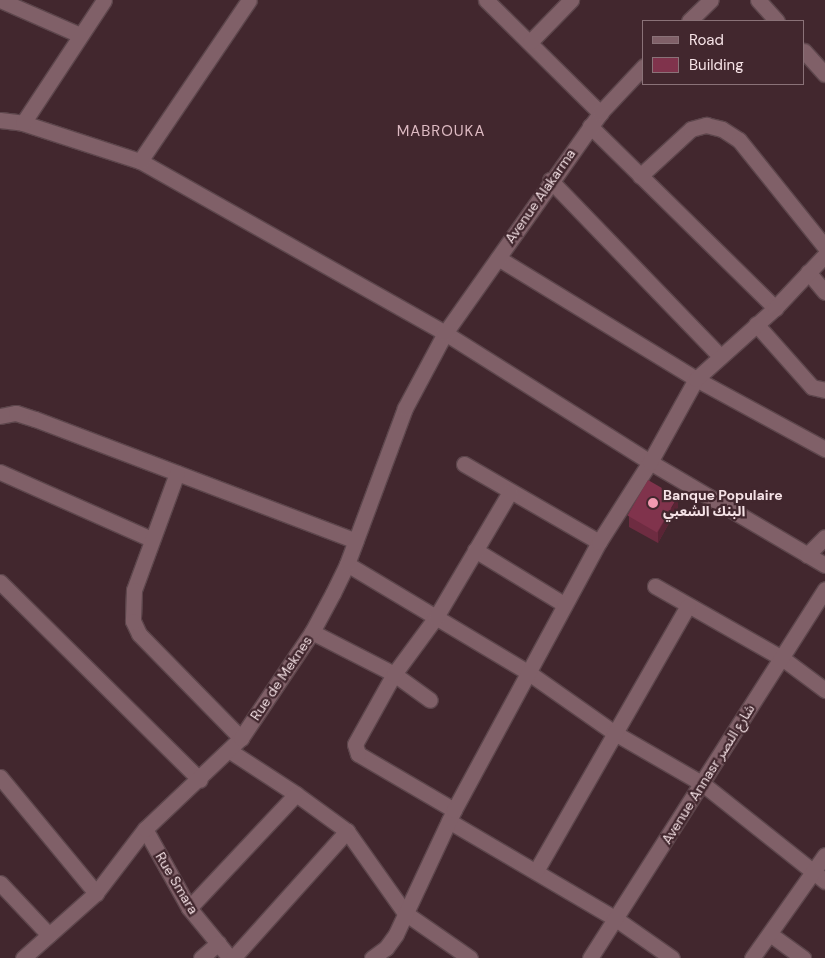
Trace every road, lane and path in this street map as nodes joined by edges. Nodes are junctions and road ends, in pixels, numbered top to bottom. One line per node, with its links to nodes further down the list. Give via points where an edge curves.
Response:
1 (0, 0): 10 (street)
2 (104, 0): 10 (street)
3 (249, 0): 19 (street)
4 (486, 0): 11 (street)
5 (570, 0): 11 (street)
6 (711, 0): 8 (street)
7 (758, 0): 9 (street)
8 (690, 20)
9 (776, 20)
10 (78, 34): 17 (street)
11 (530, 42): 15 (street)
12 (805, 51): 14 (street)
13 (642, 68): 15 (street, Avenue Alakarma)
14 (825, 74)
15 (600, 112): 18 (street, Avenue Alakarma)
16 (0, 120): 17 (street)
17 (22, 124): 19 (street)
18 (590, 126): 20 (street); 21 (street, Avenue Alakarma)
19 (140, 161): 29 (street)
20 (640, 176): 22 (street, via 691,129 706,125 722,129 739,140); 27 (street)
21 (550, 180): 24 (street, Avenue Alakarma); 30 (street)
22 (825, 247)
23 (825, 255): 25 (street)
24 (498, 258): 29 (street, Avenue Alakarma); 31 (street)
25 (808, 272): 26 (street); 27 (street)
26 (825, 292)
27 (775, 308): 28 (street)
28 (756, 324): 30 (street); 32 (street, via 812,386)
29 (445, 333): 35 (street); 42 (street, Rue de Meknes, via 405,408)
30 (720, 356): 31 (street)
31 (696, 379): 34 (street); 35 (street)
32 (825, 390)
33 (0, 416): 38 (street, via 16,414 35,419)
34 (825, 449)
35 (650, 462): 43 (street); 45 (street)
36 (464, 464): 39 (street)
37 (0, 472): 41 (street)
38 (177, 473): 41 (street); 42 (street)
39 (510, 492): 43 (street); 44 (street)
40 (825, 537): 45 (street)
41 (151, 539): 61 (street, via 134,590 133,621 139,634)
42 (356, 541): 46 (street, Rue de Meknes)
43 (598, 542): 51 (street)
44 (475, 550): 51 (street); 53 (street)
45 (807, 555): 47 (street)
46 (347, 564): 53 (street); 54 (street, Rue de Meknes)
47 (825, 565)
48 (1, 585): 64 (street)
49 (655, 586): 52 (street)
50 (825, 589): 55 (street, Avenue Annasr شارع النصر)
51 (565, 605): 57 (street)
52 (688, 606): 55 (street); 60 (street)
53 (436, 617): 56 (street); 57 (street)
54 (312, 632): 56 (street); 61 (street, Rue de Meknes)
55 (782, 658): 58 (street); 65 (street, Avenue Annasr شارع النصر)
56 (394, 674): 59 (street); 67 (street, via 357,738 357,752)
57 (529, 674): 60 (street); 67 (street)
58 (825, 690)
59 (430, 700)
60 (613, 732): 65 (street); 71 (street)
61 (241, 738): 62 (street, Rue de Meknes)
62 (230, 752): 64 (street, Rue de Meknes); 66 (street)
63 (0, 777): 74 (street)
64 (200, 780): 68 (street, Rue de Meknes)
65 (703, 784): 72 (street); 77 (street, Avenue Annasr شارع النصر)
66 (296, 794): 69 (street); 75 (street)
67 (451, 816): 71 (street); 76 (street)
68 (145, 829): 74 (street, Rue de Meknes); 75 (street, Rue Smara)
69 (346, 831): 76 (street); 84 (street)
70 (825, 855): 72 (street)
71 (536, 871): 77 (street)
72 (819, 877): 78 (street)
73 (0, 883): 79 (street)
74 (96, 893): 79 (street, Rue de Meknes)
75 (189, 908): 80 (street, Rue Smara)
76 (406, 913): 81 (street); 86 (street)
77 (616, 919): 87 (street, Avenue Annasr شارع النصر); 88 (street)
78 (770, 934): 89 (street); 90 (street)
79 (49, 935): 82 (street, Rue de Meknes)
80 (218, 943): 83 (street); 84 (street, Rue Smara)
81 (391, 953): 85 (street)
82 (23, 958)
83 (201, 958)
84 (231, 958)
85 (372, 958)
86 (470, 958)
87 (590, 958)
88 (672, 958)
89 (752, 958)
90 (803, 958)

